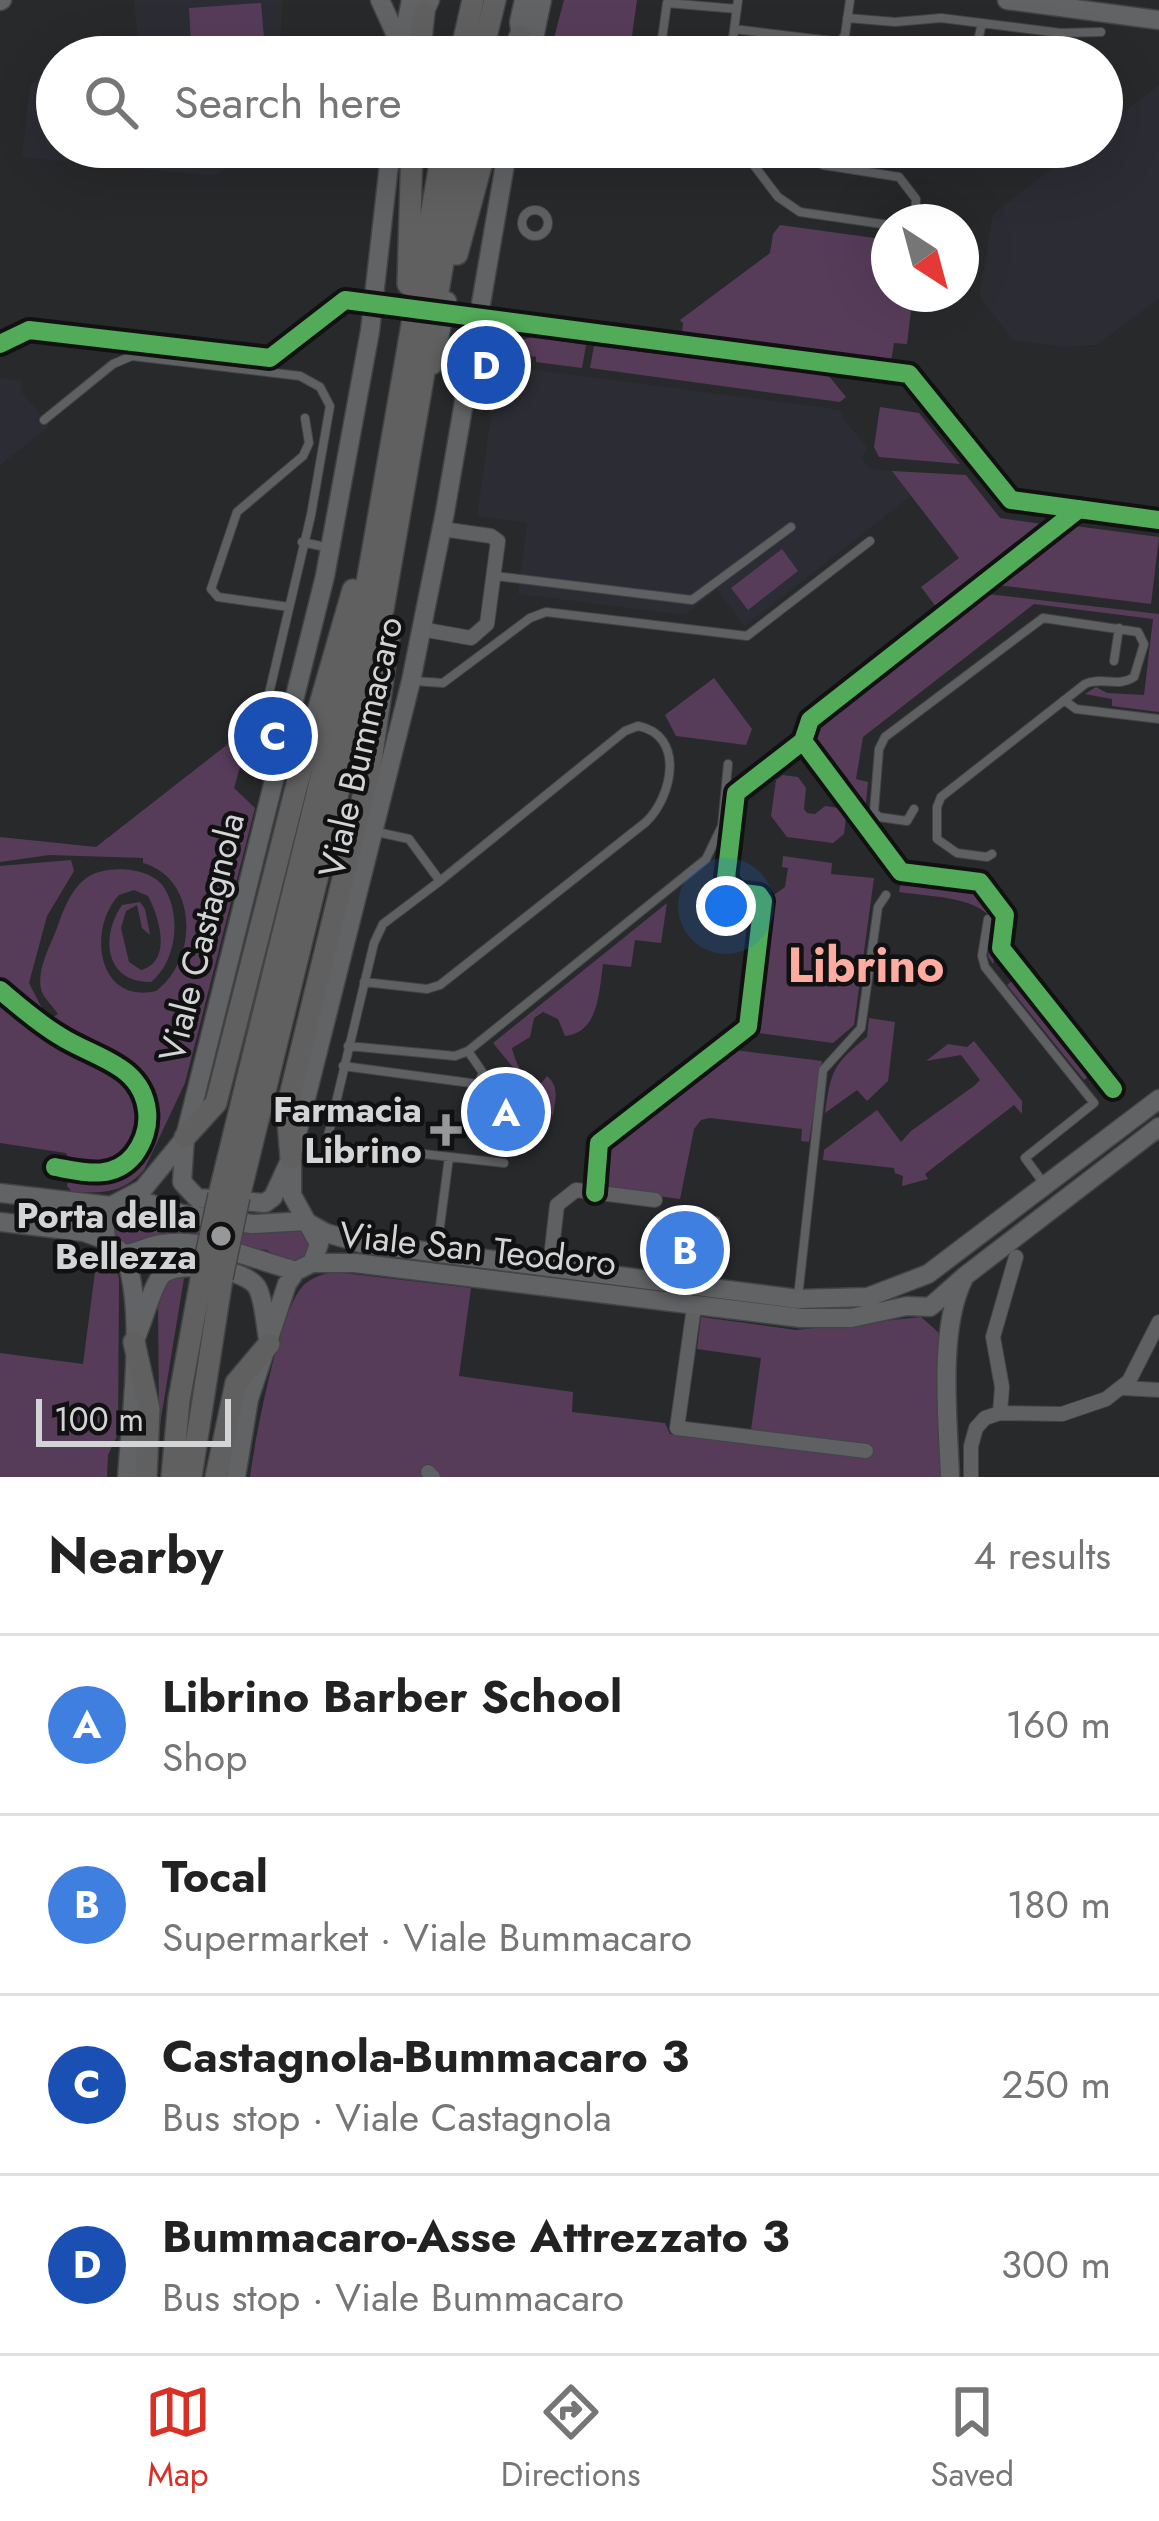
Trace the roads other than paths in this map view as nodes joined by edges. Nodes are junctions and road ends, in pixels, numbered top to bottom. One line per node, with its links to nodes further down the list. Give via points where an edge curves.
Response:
1 (380, 0): 15 (main road)
2 (473, 0): 17 (main road)
3 (495, 0): 18 (main road)
4 (528, 0): 19 (main road)
5 (545, 0): 20 (main road)
6 (850, 0): 10 (lane)
7 (1007, 0): 11 (main road)
8 (419, 4): 16 (main road)
9 (738, 5): 13 (lane); 21 (lane, via 667,3)
10 (847, 18): 12 (lane); 24 (lane)
11 (1159, 20)
12 (982, 23): 14 (lane); 25 (lane)
13 (734, 29): 22 (lane); 23 (lane)
14 (1101, 32)
15 (401, 36)
16 (412, 36)
17 (465, 36)
18 (486, 36)
19 (526, 36)
20 (530, 36)
21 (662, 36)
22 (733, 36)
23 (785, 36)
24 (844, 36)
25 (980, 36)
26 (389, 168): 46 (main road, Viale Castagnola, via 370,331)
27 (414, 168): 36 (main road)
28 (441, 168): 36 (main road)
29 (458, 168): 36 (main road)
30 (478, 168): 36 (main road)
31 (504, 168): 43 (main road, Viale Bummacaro)
32 (756, 168): 35 (lane, via 800,212)
33 (842, 168): 34 (lane, via 899,177)
34 (916, 204)
35 (871, 222)
36 (427, 298): 37 (main road)
37 (421, 338): 40 (main road); 41 (main road)
38 (305, 418): 48 (lane, via 303,456 237,512 211,589 218,598)
39 (44, 420): 45 (lane, via 132,356 313,381 330,406)
40 (409, 466): 70 (main road, via 370,768 287,1108); 75 (main road, via 374,650)
41 (386, 487): 69 (main road, via 297,784 216,1103); 75 (main road)
42 (791, 527): 47 (lane, via 692,600)
43 (442, 529): 47 (street, via 495,538); 50 (main road, Viale Bummacaro)
44 (870, 541): 52 (lane, via 747,636 546,612 443,683)
45 (302, 542): 46 (lane); 48 (lane)
46 (330, 548): 54 (main road, Viale Castagnola)
47 (495, 576): 50 (street, via 487,624 476,636)
48 (289, 607): 54 (lane, via 267,702)
49 (1119, 628): 51 (lane); 53 (lane, via 1144,639 1134,677 1090,682); 57 (lane, via 1036,621 885,737 874,812 905,821)
50 (422, 629): 52 (main road, Viale Bummacaro)
51 (1114, 661)
52 (411, 681): 58 (main road, Viale Bummacaro)
53 (1064, 700): 55 (lane, via 1076,709); 59 (lane, via 938,802 939,841 957,854)
54 (293, 711): 69 (main road, Viale Castagnola)
55 (1159, 718)
56 (728, 764): 65 (lane, via 719,838 706,859)
57 (914, 809)
58 (376, 831): 60 (lane, via 410,839); 70 (main road, Viale Bummacaro)
59 (992, 854)
60 (440, 881): 63 (lane, via 383,924); 63 (lane, via 625,731 638,726 662,735 669,747 663,801 646,822 440,985)
61 (886, 895): 92 (lane, via 861,1028 823,1070)
62 (988, 919): 73 (lane, via 985,967 1094,1103 1024,1158)
63 (364, 982): 64 (lane)
64 (348, 1046): 65 (lane); 66 (lane)
65 (468, 1052): 66 (lane, via 483,1073 478,1084)
66 (343, 1066): 71 (lane, via 328,1127 333,1144)
67 (1159, 1100): 73 (main road)
68 (1159, 1127): 89 (main road)
69 (185, 1137): 70 (main road, via 182,1182 197,1198 266,1203); 76 (main road)
70 (292, 1157): 81 (main road, via 292,1195)
71 (449, 1157): 72 (lane); 83 (lane)
72 (504, 1163)
73 (1046, 1186): 90 (main road)
74 (0, 1193): 78 (main road)
75 (229, 1196): 88 (main road, bridge)
76 (133, 1198): 78 (main road); 81 (main road, via 229,1221)
77 (655, 1200): 86 (street, via 576,1190 557,1205)
78 (111, 1206): 82 (main road)
79 (716, 1221): 91 (lane)
80 (0, 1222): 82 (main road)
81 (308, 1222): 83 (main road, via 361,1243); 87 (main road, via 319,1244)
82 (106, 1240): 84 (main road)
83 (437, 1251): 86 (main road)
84 (124, 1254): 87 (main road, via 182,1244); 97 (main road)
85 (1016, 1257): 102 (street, via 993,1337)
86 (550, 1266): 91 (main road)
87 (304, 1267): 94 (main road, Viale San Teodoro, via 356,1263); 98 (main road, Viale San Teodoro, via 287,1284)
88 (212, 1276): 106 (main road, via 179,1400); 107 (main road)
89 (965, 1276): 93 (main road); 96 (main road)
90 (922, 1277): 92 (main road, via 868,1297); 93 (main road, via 940,1280); 93 (main road, via 912,1297)
91 (710, 1287): 92 (main road)
92 (798, 1298)
93 (933, 1302): 94 (main road, Viale San Teodoro, via 832,1319); 96 (main road); 99 (main road)
94 (694, 1306): 103 (street, via 677,1427)
95 (1159, 1322): 100 (street)
96 (952, 1324): 99 (main road)
97 (134, 1342): 98 (main road, via 158,1279 184,1266 250,1279); 104 (main road); 105 (main road, via 149,1409)
98 (269, 1344): 108 (main road, via 236,1383); 109 (main road, Viale San Teodoro, via 249,1399)
99 (950, 1346): 110 (main road)
100 (1124, 1388): 101 (street); 102 (street, via 1062,1414)
101 (1159, 1390)
102 (1000, 1413): 111 (street, via 976,1428)
103 (866, 1450)
104 (127, 1477)
105 (146, 1477)
106 (172, 1477)
107 (191, 1477)
108 (216, 1477)
109 (236, 1477)
110 (950, 1477)
111 (971, 1477)

